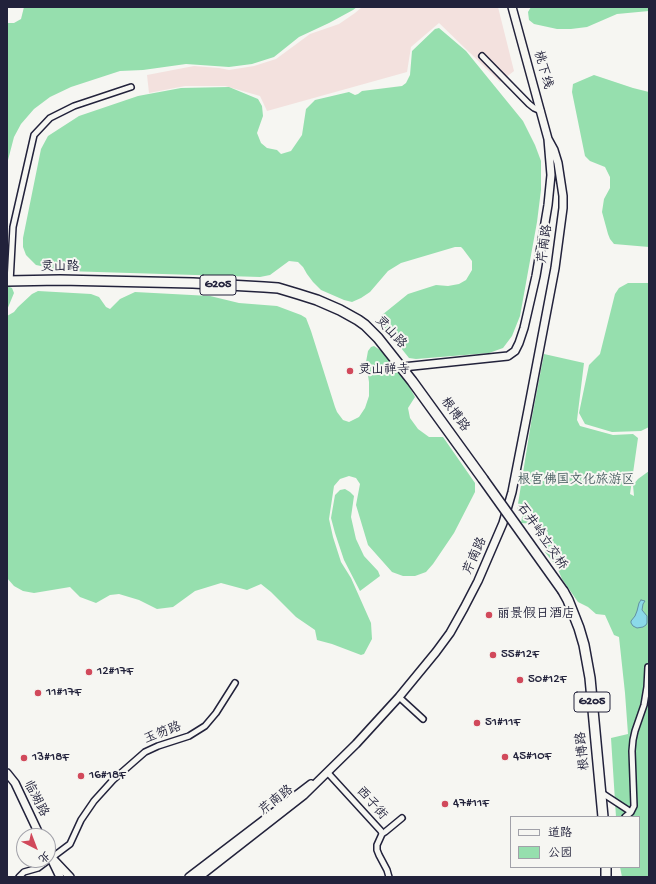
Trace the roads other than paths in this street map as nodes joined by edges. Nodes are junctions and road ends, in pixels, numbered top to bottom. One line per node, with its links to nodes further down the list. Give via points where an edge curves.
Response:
1 (512, 7): 4 (main road, 桃下线)
2 (482, 56): 4 (street, via 529,104)
3 (131, 87): 6 (street, via 74,106 50,118 34,135 13,227)
4 (541, 110): 5 (main road, 桃下线)
5 (548, 139): 7 (main road, 灵山路, via 551,175 545,221 526,320 514,352 508,356); 12 (main road, 芹南路, via 558,163 563,208 555,268 512,492 500,529 464,608 450,633)
6 (9, 282): 7 (highway, 灵山路 / G205, via 60,280 278,288 317,300 358,320 378,338)
7 (402, 368): 8 (highway, 根博路 / G205)
8 (483, 479): 9 (highway, 石井岭立交桥 / G205, bridge)
9 (563, 591): 16 (highway, 根博路 / G205, via 584,645)
10 (648, 667): 17 (street, via 644,705 633,740 634,806)
11 (235, 683): 23 (street, 玉笏路, via 205,726 189,736 145,752 113,780 81,820 70,844)
12 (399, 697): 13 (street); 14 (main road, 芹南路)
13 (423, 719)
14 (328, 772): 22 (street, 西子街); 28 (main road); 29 (main road, 芹南路, via 304,795)
15 (7, 773): 21 (main road, 临湖路, via 15,783)
16 (602, 793): 17 (street); 18 (highway, 根博路 / G205)
17 (631, 812): 19 (street)
18 (603, 816)
19 (626, 816)
20 (402, 818): 22 (street)
21 (36, 828)
22 (382, 834): 30 (street, 西子街, via 377,850)
23 (56, 852)
24 (56, 862): 27 (main road)
25 (38, 868): 26 (street, 玉笏路, via 24,872)
26 (19, 877)
27 (70, 877)
28 (189, 877)
29 (199, 877)
30 (389, 877)

